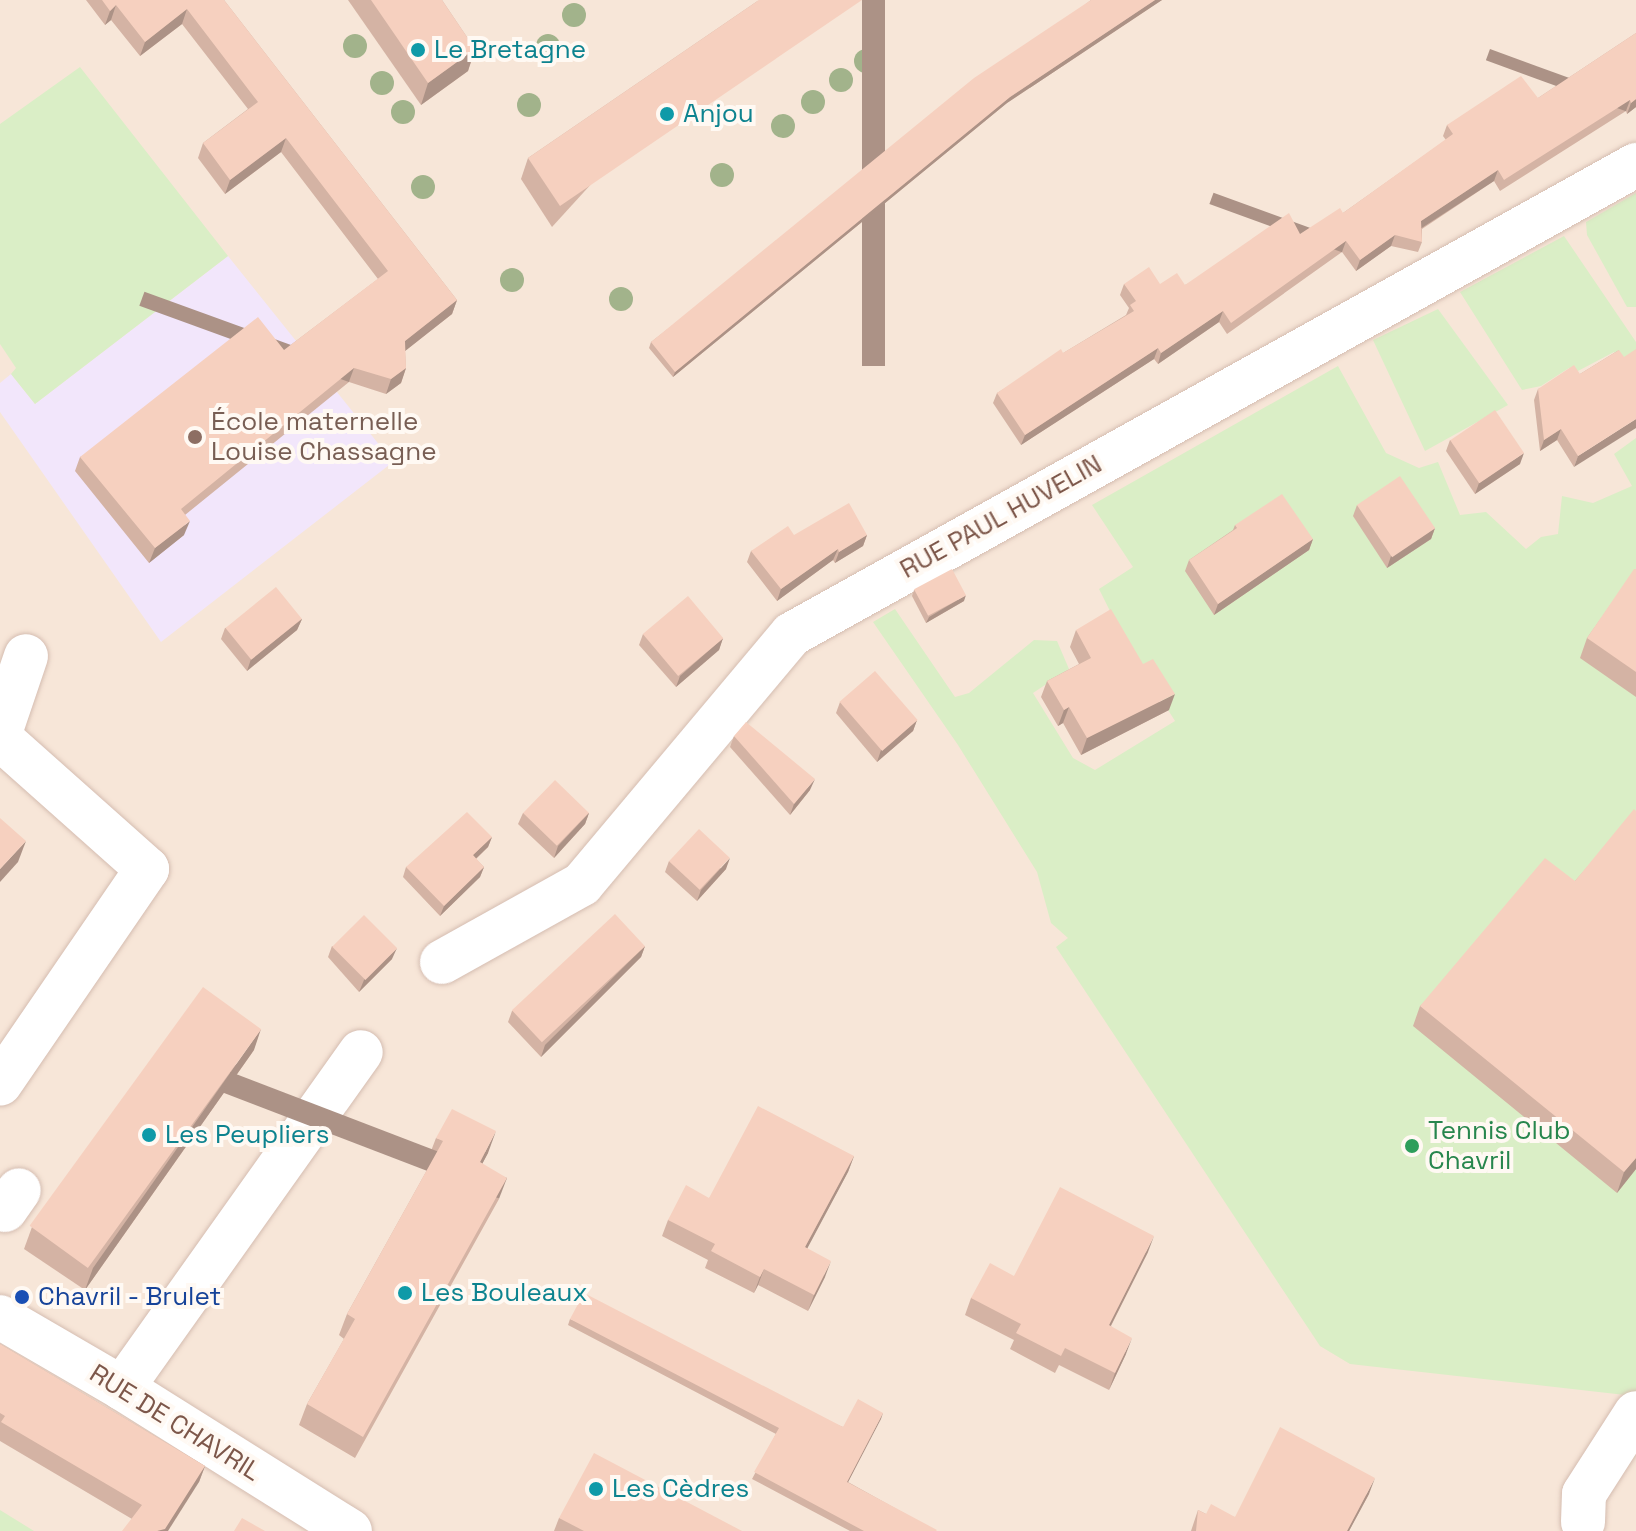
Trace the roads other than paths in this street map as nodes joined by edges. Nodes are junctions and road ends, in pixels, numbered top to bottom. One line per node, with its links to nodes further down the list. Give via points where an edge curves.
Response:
1 (1636, 165): 4 (street, RUE PAUL HUVELIN, via 792,634 582,884)
2 (26, 656): 3 (street)
3 (0, 736): 6 (street, via 147,869)
4 (442, 962)
5 (361, 1052): 8 (street)
6 (0, 1084)
7 (0, 1317): 8 (street, RUE DE CHAVRIL)
8 (122, 1388): 12 (street, RUE DE CHAVRIL)
9 (1636, 1413): 11 (street, via 1584,1494)
10 (1636, 1466): 11 (street)
11 (1578, 1527)
12 (350, 1531)

